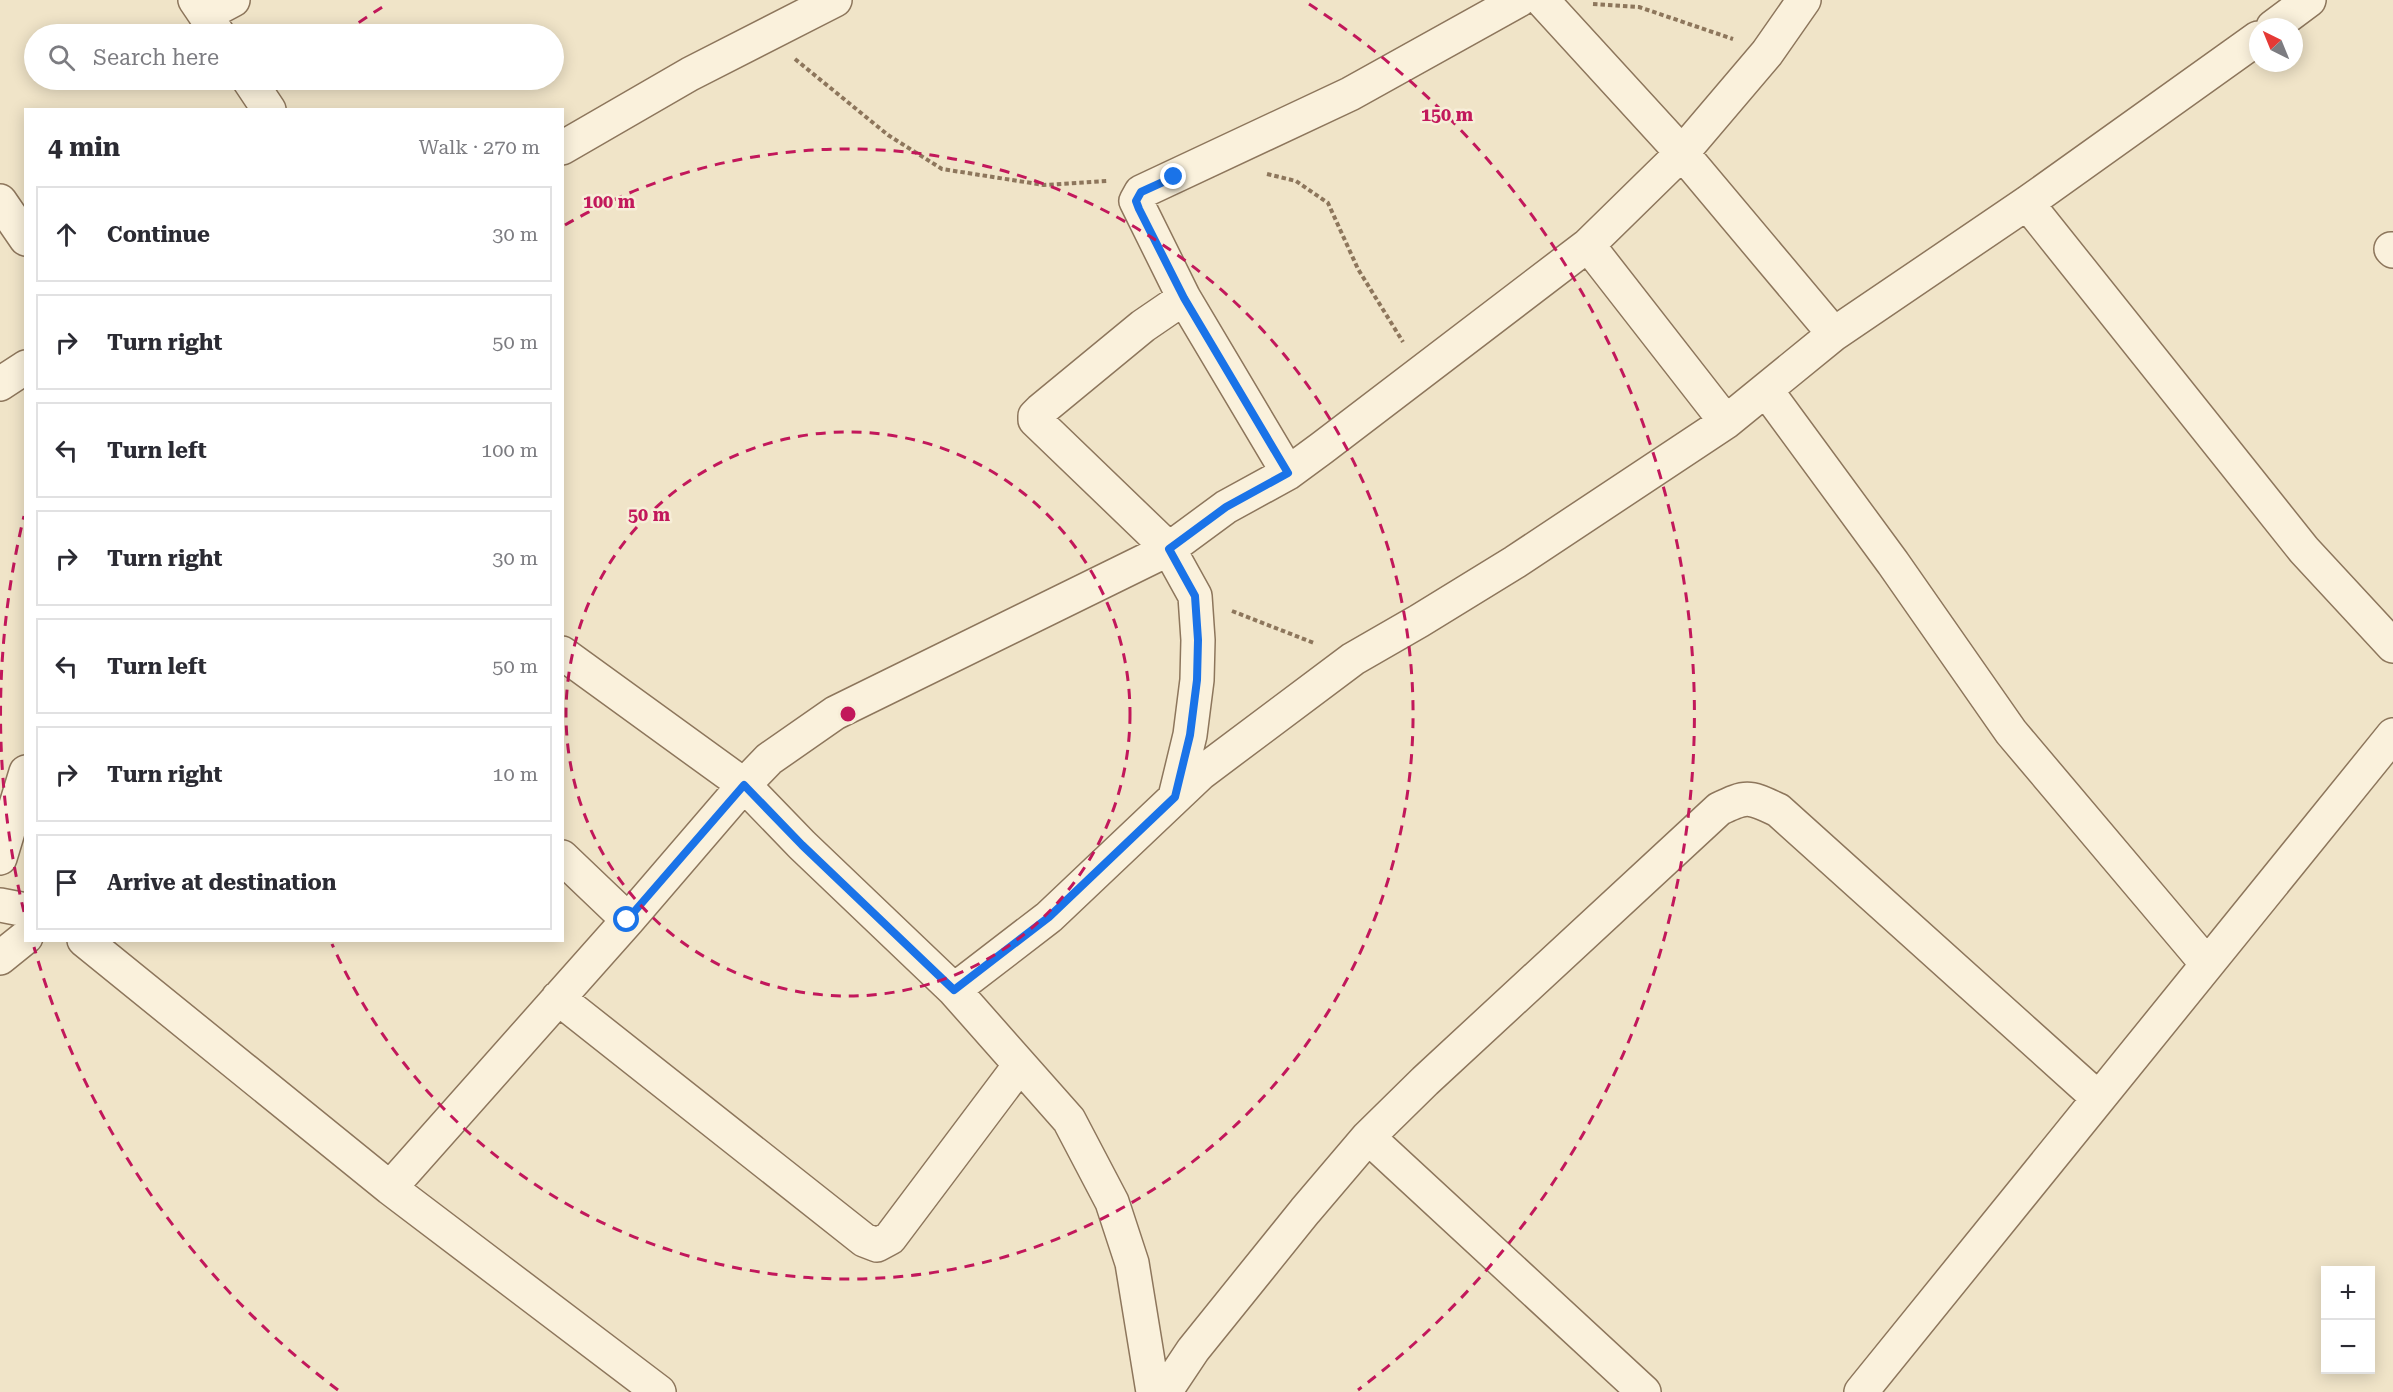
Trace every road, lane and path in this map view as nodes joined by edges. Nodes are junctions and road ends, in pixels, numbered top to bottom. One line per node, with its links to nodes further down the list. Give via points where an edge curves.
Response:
1 (233, 0): 8 (street)
2 (835, 0): 14 (street, via 690,74)
3 (1519, 0): 20 (street, via 1350,94 1141,192 1136,201 1139,209)
4 (1542, 0): 15 (street)
5 (1804, 0): 11 (street)
6 (2309, 0): 9 (street)
7 (1582, 4): 11 (path, via 1639,7)
8 (206, 16)
9 (2285, 18)
10 (2249, 45): 17 (street)
11 (1767, 52): 15 (street)
12 (256, 90): 13 (street)
13 (268, 108)
14 (564, 147)
15 (1682, 153): 19 (street); 21 (street)
16 (0, 201): 18 (street)
17 (2027, 203): 21 (street); 29 (street, via 2304,550)
18 (24, 236)
19 (1588, 245): 25 (street); 26 (street)
20 (1184, 298): 26 (street); 27 (street, via 1143,326 1035,416)
21 (1834, 334): 24 (street)
22 (24, 368): 23 (street)
23 (0, 384)
24 (1766, 390): 25 (street); 44 (street, via 2011,732)
25 (1726, 422): 31 (street, via 1515,562)
26 (1288, 473): 27 (street, via 1226,507)
27 (1169, 549): 28 (street); 34 (street, via 835,713 769,759)
28 (1195, 596): 31 (path); 35 (street, via 1197,680 1190,735)
29 (2393, 646)
30 (564, 654): 34 (street)
31 (1353, 658): 35 (street)
32 (2393, 735): 44 (street)
33 (24, 779): 36 (street)
34 (744, 785): 40 (street); 45 (street)
35 (1175, 797): 45 (street, via 1049,917)
36 (0, 858)
37 (564, 859): 40 (street)
38 (0, 905): 39 (street)
39 (24, 910)
40 (627, 920): 46 (street)
41 (24, 939): 43 (street)
42 (86, 942): 50 (street)
43 (0, 958)
44 (2207, 964): 48 (street)
45 (954, 990): 47 (street)
46 (558, 998): 47 (street, via 864,1240 877,1245 890,1238); 50 (street)
47 (1020, 1065): 52 (street, via 1069,1120 1112,1202 1132,1263)
48 (2098, 1098): 49 (street, via 1778,810 1752,798 1719,810); 55 (street)
49 (1368, 1137): 53 (street, via 1193,1350); 54 (street)
50 (390, 1188): 51 (street)
51 (659, 1392)
52 (1153, 1392)
53 (1165, 1392)
54 (1644, 1392)
55 (1861, 1392)

